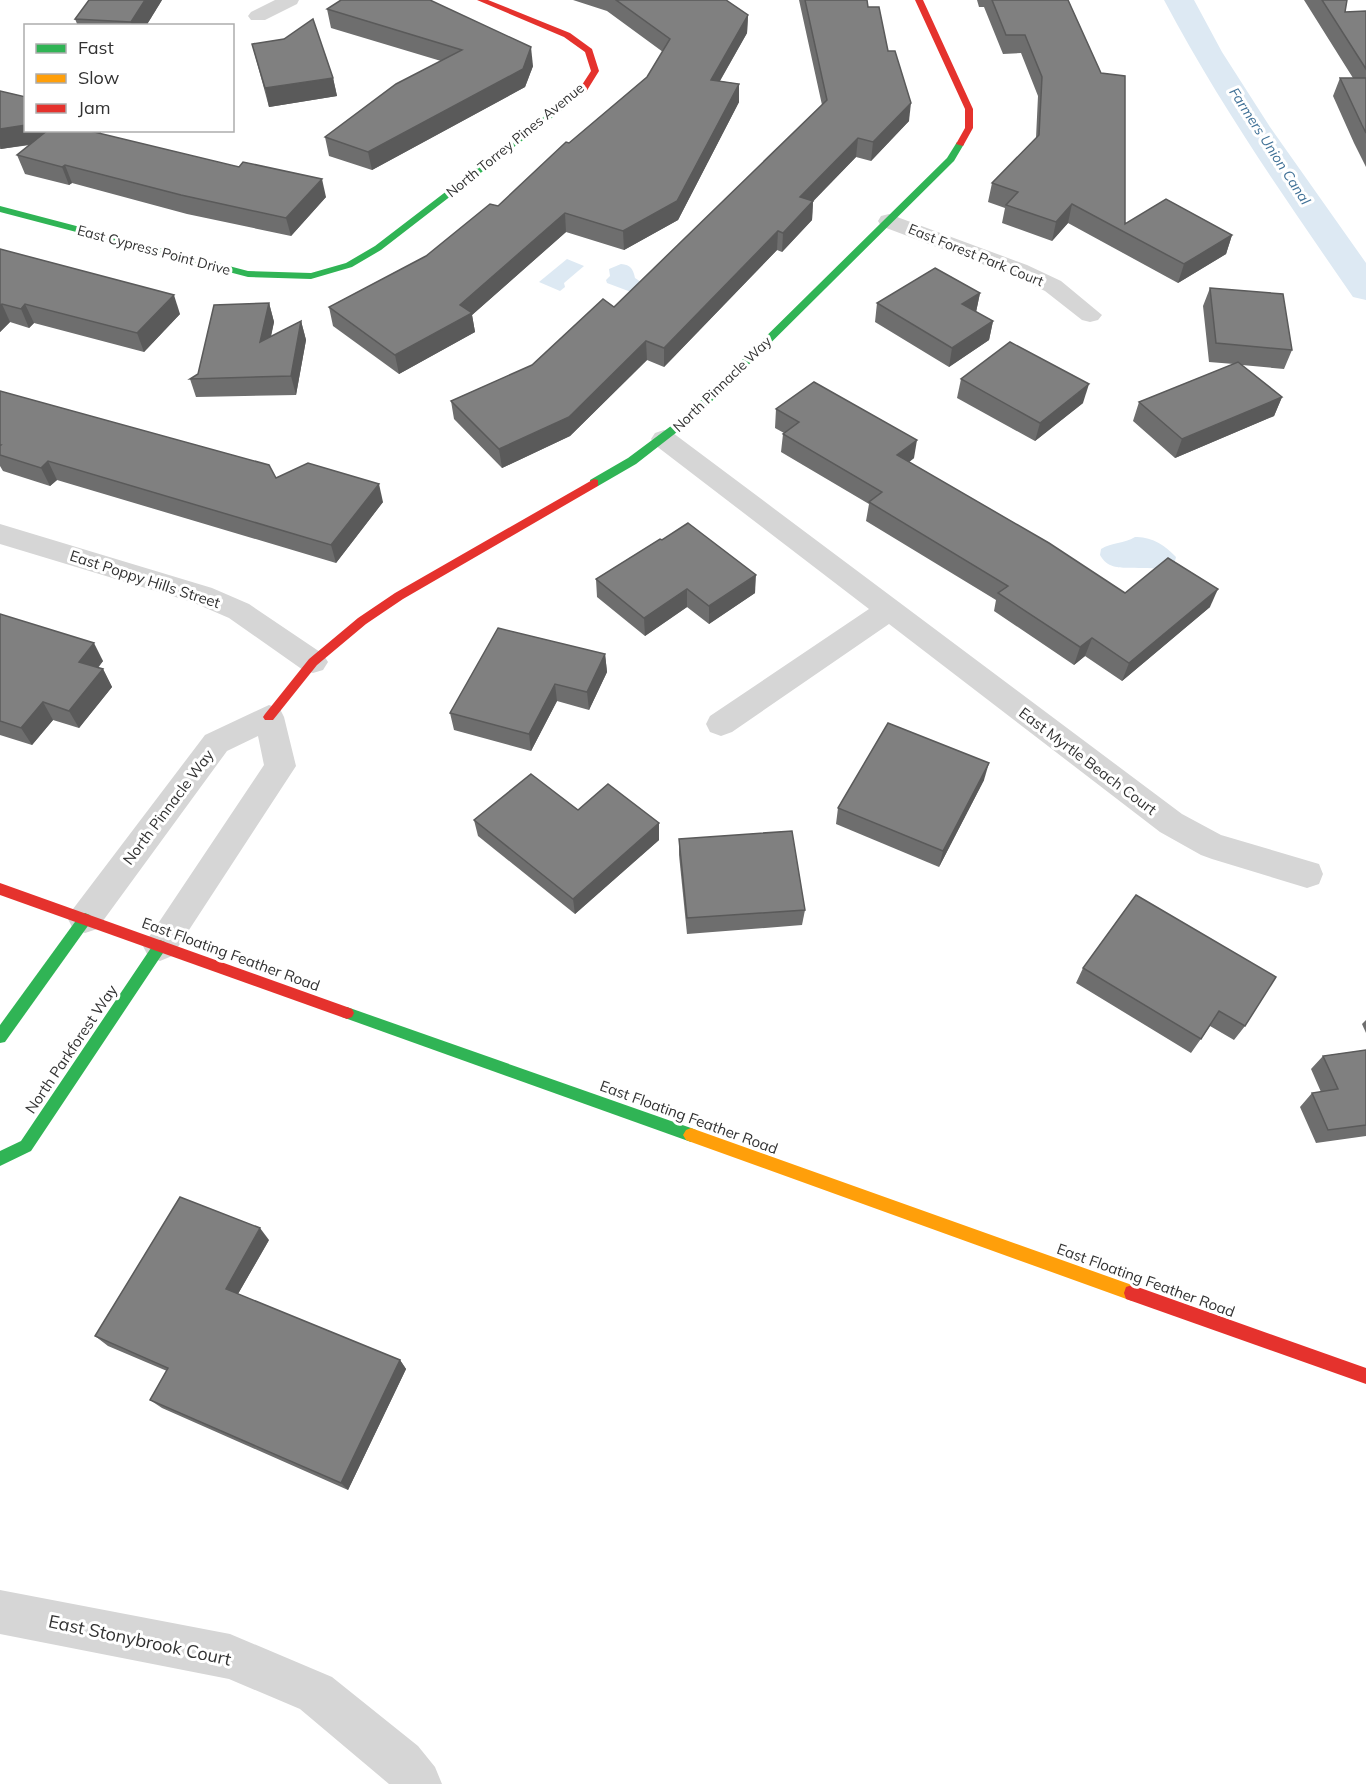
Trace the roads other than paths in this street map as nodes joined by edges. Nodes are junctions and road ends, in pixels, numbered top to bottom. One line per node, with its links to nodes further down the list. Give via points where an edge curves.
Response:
1 (290, 0): 4 (street)
2 (481, 0): 7 (street, North Torrey Pines Avenue, via 567,35 589,51 595,71 583,90 378,248 349,265)
3 (919, 0): 6 (street, North Pinnacle Way, via 969,109 969,128 951,159)
4 (258, 16)
5 (0, 208): 7 (street, East Cypress Point Drive, via 248,274)
6 (889, 221): 8 (street, East Forest Park Court, via 1019,270 1053,286); 9 (street, North Pinnacle Way)
7 (311, 276)
8 (1090, 315)
9 (664, 439): 11 (street, East Myrtle Beach Court); 12 (street, North Pinnacle Way, via 633,461 399,596)
10 (0, 534): 12 (street, East Poppy Hills Street, via 202,595 239,611)
11 (889, 610): 14 (street); 15 (street, East Myrtle Beach Court, via 1171,824 1212,846)
12 (313, 662): 13 (street, North Pinnacle Way)
13 (269, 717): 17 (street, North Pinnacle Way, via 216,743); 18 (street, via 280,766)
14 (721, 724)
15 (1307, 874)
16 (0, 889): 17 (street, East Floating Feather Road)
17 (85, 919): 18 (street, East Floating Feather Road); 19 (street)
18 (160, 946): 20 (street, North Parkforest Way, via 27,1146); 21 (street, East Floating Feather Road)
19 (0, 1037)
20 (0, 1159)
21 (1366, 1376)
22 (0, 1612): 23 (street, East Stonybrook Court, via 230,1657 316,1693 402,1762)
23 (418, 1784)

